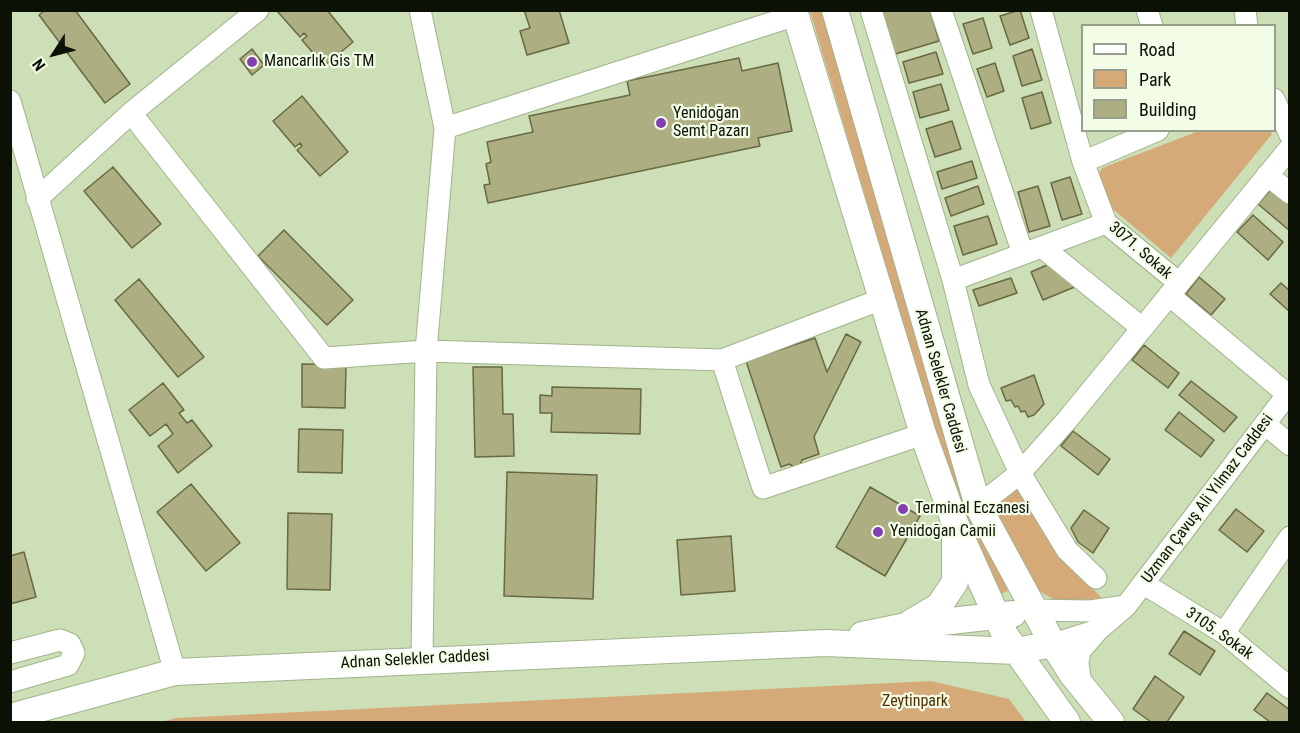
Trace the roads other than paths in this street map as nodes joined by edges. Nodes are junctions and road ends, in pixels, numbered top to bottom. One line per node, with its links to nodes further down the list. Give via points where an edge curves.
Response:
1 (258, 10): 10 (street)
2 (420, 10): 11 (street)
3 (835, 10): 32 (main road, Adnan Selekler Caddesi)
4 (871, 10): 21 (street)
5 (941, 10): 20 (street)
6 (1041, 10): 15 (street, 3071. Sokak)
7 (795, 13): 11 (street); 23 (main road, Adnan Selekler Caddesi)
8 (10, 101): 18 (street)
9 (1276, 101): 13 (street)
10 (131, 113): 18 (street); 25 (street, via 324,358)
11 (445, 128): 25 (street)
12 (1153, 132): 15 (street)
13 (1290, 135)
14 (1290, 148): 16 (street)
15 (1083, 162): 19 (street, 3071. Sokak)
16 (1268, 175): 17 (street); 22 (street)
17 (1290, 193)
18 (37, 199): 48 (street)
19 (1106, 223): 20 (street); 22 (street, 3071. Sokak)
20 (1032, 250): 21 (street); 24 (street)
21 (953, 280): 31 (street, via 979,385)
22 (1174, 289): 24 (street); 27 (street, 3071. Sokak)
23 (882, 299): 26 (street); 29 (main road, Adnan Selekler Caddesi)
24 (1142, 328): 31 (street)
25 (426, 351): 26 (street); 47 (street)
26 (722, 360): 29 (street, via 763,488)
27 (1288, 392): 28 (street, Uzman Çavuş Ali Yılmaz Caddesi)
28 (1265, 424): 30 (street); 36 (street, Uzman Çavuş Ali Yılmaz Caddesi)
29 (923, 434): 33 (main road, Adnan Selekler Caddesi)
30 (1290, 445)
31 (1020, 472): 32 (street); 35 (street, via 1067,550)
32 (978, 506): 38 (main road, Adnan Selekler Caddesi)
33 (954, 523): 39 (main road, Adnan Selekler Caddesi); 40 (main road, Adnan Selekler Caddesi, via 955,582 939,606)
34 (1290, 537): 42 (street)
35 (1096, 578)
36 (1144, 584): 37 (street, Uzman Çavuş Ali Yılmaz Caddesi); 42 (street, 3105. Sokak)
37 (1126, 606): 38 (street, via 1090,611); 41 (street, Uzman Çavuş Ali Yılmaz Caddesi)
38 (1033, 610): 39 (main road); 44 (main road, Adnan Selekler Caddesi)
39 (997, 617): 40 (main road, Adnan Selekler Caddesi); 45 (main road, Adnan Selekler Caddesi)
40 (906, 626): 43 (main road, Adnan Selekler Caddesi)
41 (1098, 630): 44 (street); 50 (street, via 1080,651)
42 (1224, 633): 51 (street, 3105. Sokak)
43 (826, 643): 45 (main road, Adnan Selekler Caddesi); 47 (main road, Adnan Selekler Caddesi)
44 (1053, 644): 45 (main road); 50 (main road, Adnan Selekler Caddesi)
45 (1016, 651): 53 (main road, Adnan Selekler Caddesi)
46 (10, 653): 49 (street, via 64,640 72,646 74,657 70,663)
47 (422, 659): 48 (main road, Adnan Selekler Caddesi)
48 (175, 672): 52 (main road, Adnan Selekler Caddesi)
49 (10, 682)
50 (1081, 685): 54 (main road, Adnan Selekler Caddesi)
51 (1290, 688)
52 (10, 717)
53 (1066, 723)
54 (1111, 723)

